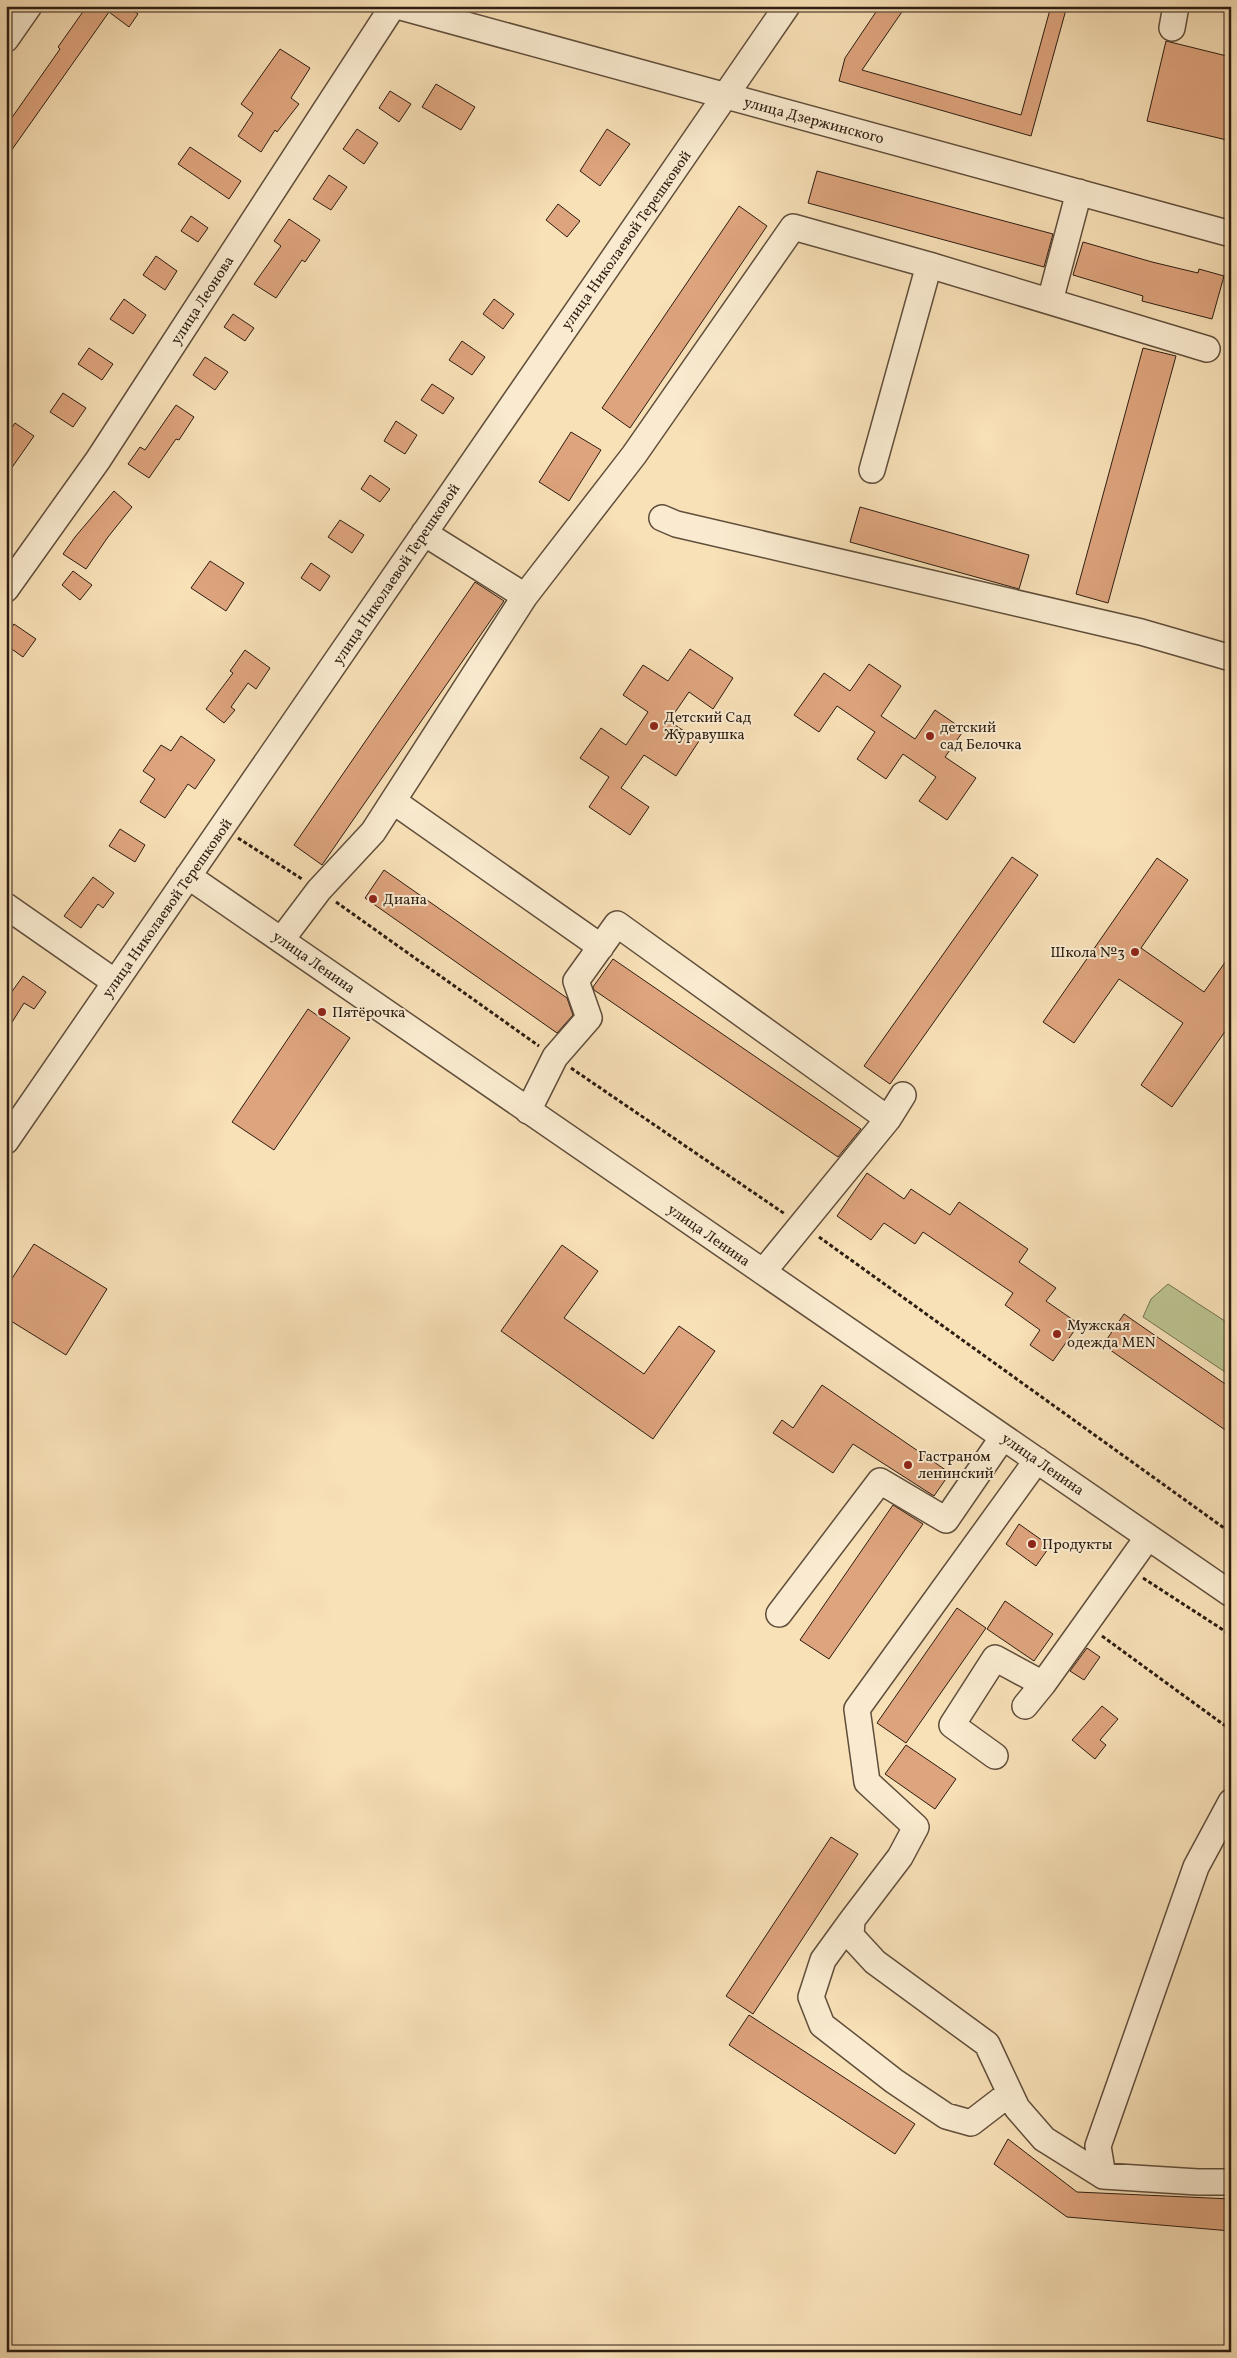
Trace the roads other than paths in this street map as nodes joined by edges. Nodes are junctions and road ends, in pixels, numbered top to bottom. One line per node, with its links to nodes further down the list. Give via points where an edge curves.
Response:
1 (30, 6): 5 (street)
2 (392, 6): 15 (street, улица Леонова, via 98,460)
3 (398, 6): 6 (street, улица Дзержинского)
4 (787, 6): 6 (street, улица Николаевой Терешковой)
5 (6, 39)
6 (725, 96): 7 (street, улица Дзержинского); 14 (street, улица Николаевой Терешковой)
7 (1079, 192): 8 (street, улица Дзержинского); 10 (street)
8 (1231, 234)
9 (929, 265): 10 (street); 12 (street); 16 (street, via 793,227 634,455)
10 (1050, 301): 11 (street)
11 (1207, 349)
12 (872, 470)
13 (662, 518): 17 (street, via 676,524 1141,632)
14 (424, 533): 16 (street); 19 (street, улица Николаевой Терешковой)
15 (6, 589)
16 (525, 596): 18 (street)
17 (1231, 658)
18 (393, 801): 21 (street, via 373,832 319,890); 22 (street)
19 (188, 876): 21 (street, улица Ленина); 23 (street, улица Николаевой Терешковой)
20 (6, 906): 23 (street)
21 (282, 939): 25 (street, улица Ленина)
22 (601, 946): 25 (street, via 576,981 589,1018 555,1057); 26 (street, via 617,924)
23 (116, 982): 27 (street, улица Николаевой Терешковой)
24 (903, 1095): 26 (street)
25 (528, 1110): 28 (street, улица Ленина)
26 (888, 1119): 28 (street)
27 (6, 1141)
28 (763, 1272): 29 (street, улица Ленина)
29 (1003, 1437): 30 (street, улица Ленина); 33 (street, via 946,1520 880,1481)
30 (1037, 1460): 31 (street, улица Ленина); 38 (street, via 857,1709 867,1782 916,1827 900,1857)
31 (1148, 1537): 32 (street, улица Ленина); 34 (street)
32 (1231, 1594)
33 (779, 1614)
34 (1043, 1684): 35 (street); 36 (street, via 995,1658 952,1725)
35 (1025, 1706)
36 (995, 1756)
37 (1231, 1802): 40 (street, via 1196,1867 1098,2146)
38 (852, 1920): 39 (street, via 851,1936 875,1962 987,2044); 39 (street, via 823,1960 811,1997 822,2025 894,2081 946,2116 970,2123)
39 (1010, 2093): 40 (street, via 1017,2108 1044,2139)
40 (1103, 2176): 41 (street)
41 (1231, 2182)

